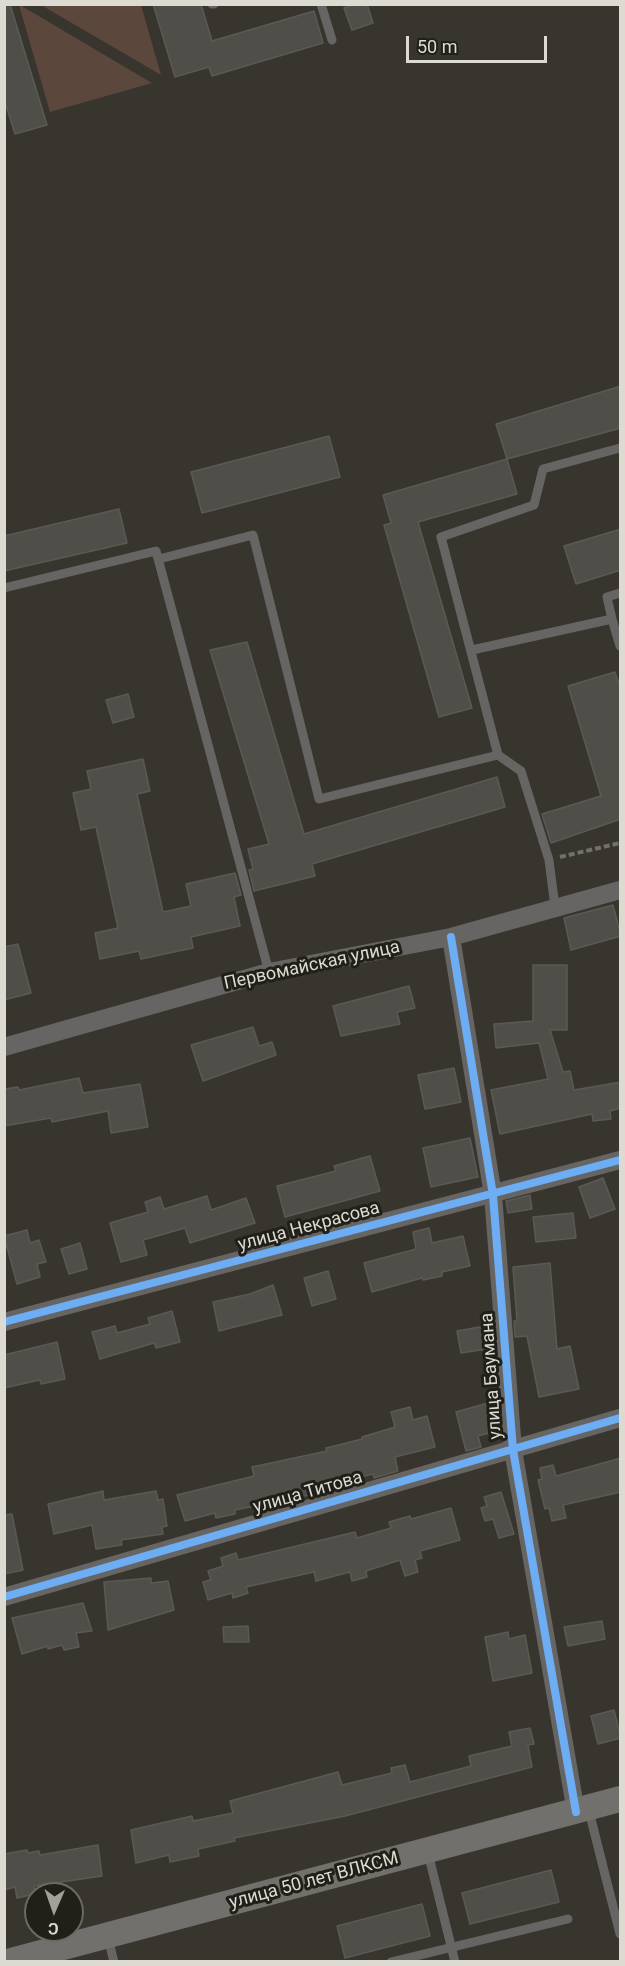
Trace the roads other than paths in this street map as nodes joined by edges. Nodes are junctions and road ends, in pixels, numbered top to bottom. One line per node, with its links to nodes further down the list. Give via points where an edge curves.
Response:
1 (321, 4): 2 (lane)
2 (332, 40)
3 (621, 448): 9 (lane, via 543,469 534,505 441,537)
4 (159, 559): 5 (lane, via 156,551); 10 (lane, via 253,535 319,799); 14 (lane)
5 (4, 588)
6 (621, 592): 7 (lane, via 607,597)
7 (612, 619): 8 (lane); 9 (lane)
8 (621, 646)
9 (472, 650): 10 (lane)
10 (498, 755): 12 (lane, via 521,771 549,860)
11 (621, 890): 12 (street, Первомайская улица)
12 (555, 907): 13 (street, Первомайская улица)
13 (451, 937): 14 (street, Первомайская улица); 17 (street, улица Баумана)
14 (269, 972): 15 (street, Первомайская улица)
15 (4, 1047)
16 (621, 1160): 17 (street, улица Некрасова)
17 (493, 1195): 18 (street, улица Некрасова); 20 (street, улица Баумана)
18 (4, 1322)
19 (621, 1418): 20 (street, улица Титова)
20 (513, 1450): 21 (street, улица Титова); 23 (street, улица Баумана)
21 (4, 1597)
22 (621, 1799): 23 (street, улица 50 лет ВЛКСМ)
23 (582, 1810): 24 (street, улица 50 лет ВЛКСМ); 26 (lane)
24 (427, 1851): 27 (street, улица 50 лет ВЛКСМ); 28 (lane)
25 (568, 1919): 28 (lane)
26 (621, 1934)
27 (107, 1935): 29 (street, улица 50 лет ВЛКСМ); 30 (lane)
28 (452, 1947): 31 (lane); 32 (lane)
29 (7, 1962)
30 (114, 1962)
31 (392, 1962)
32 (455, 1962)

